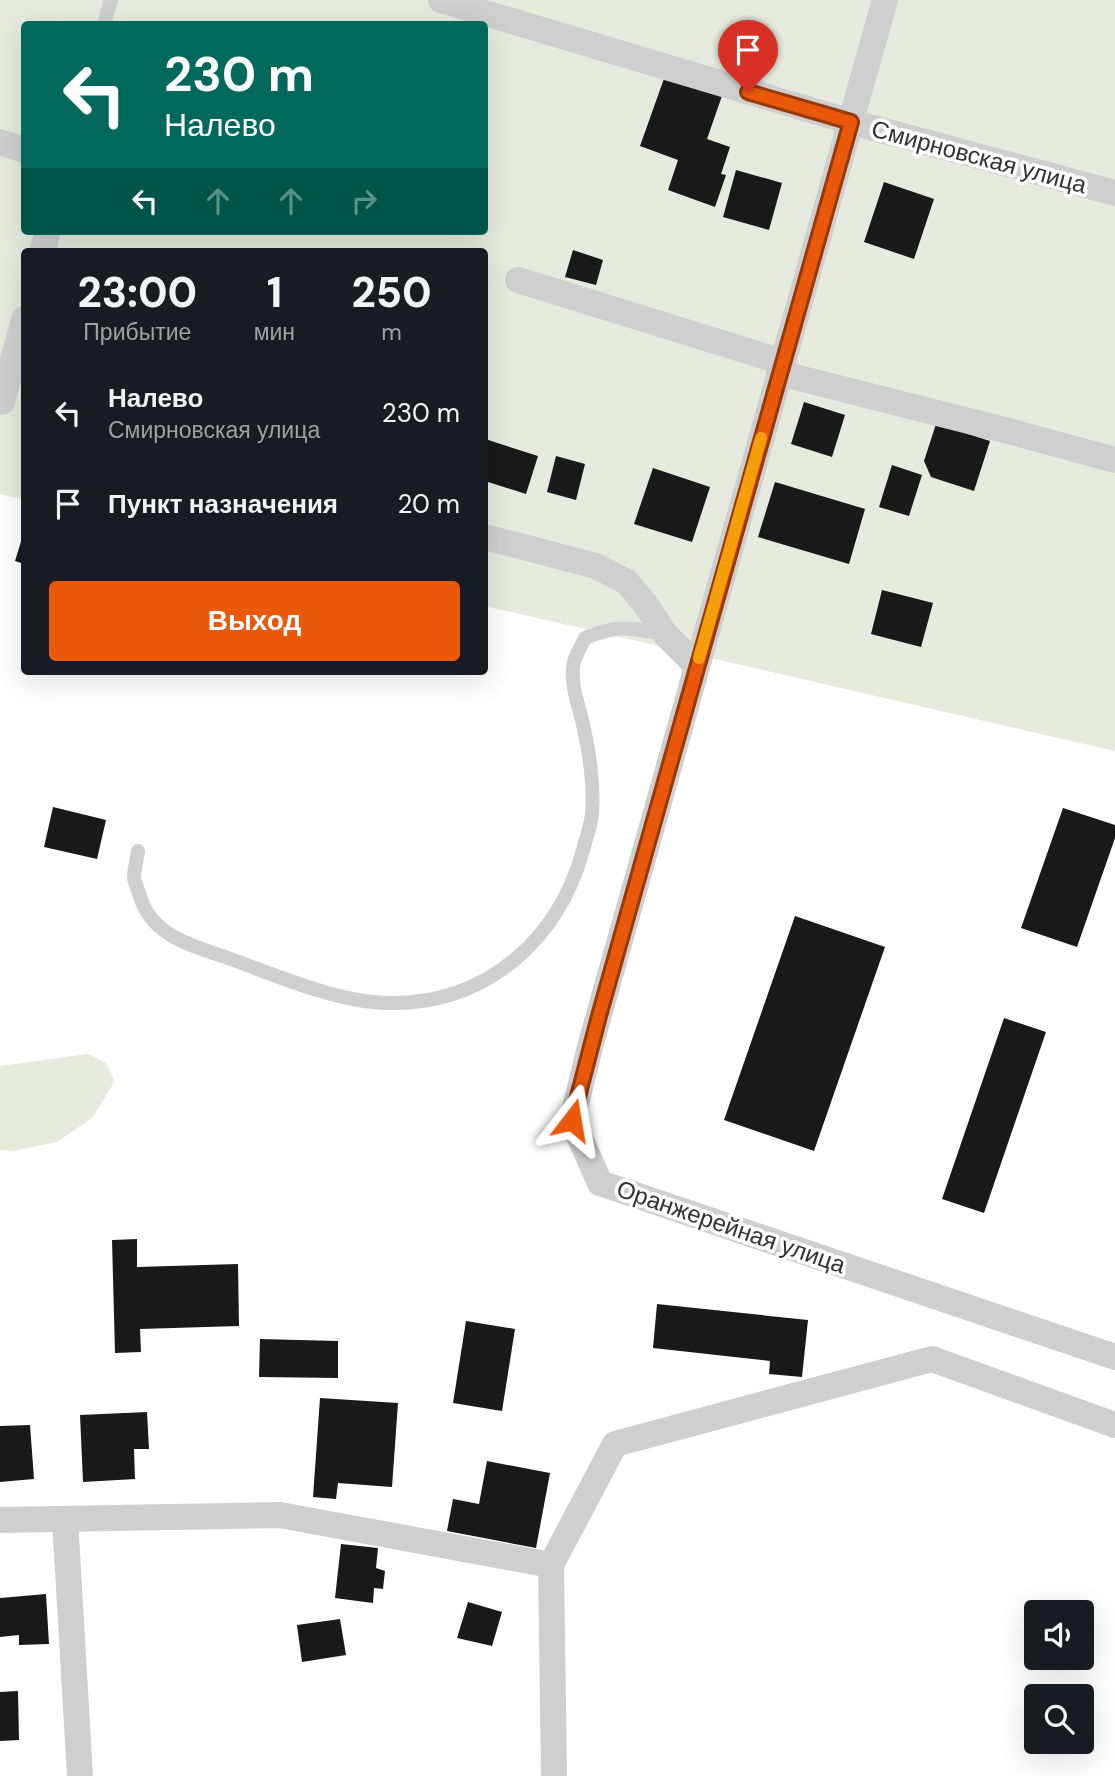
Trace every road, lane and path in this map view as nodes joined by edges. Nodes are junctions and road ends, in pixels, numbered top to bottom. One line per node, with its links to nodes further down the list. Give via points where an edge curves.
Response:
1 (111, 0): 4 (lane)
2 (441, 0): 5 (street, Смирновская улица)
3 (885, 0): 5 (street, Оранжерейная улица)
4 (105, 21)
5 (851, 122): 8 (street, Смирновская улица); 11 (street, Оранжерейная улица)
6 (0, 142): 7 (street)
7 (21, 148)
8 (1115, 193)
9 (518, 280): 11 (street)
10 (21, 336): 12 (street)
11 (781, 367): 13 (street); 16 (street, Оранжерейная улица)
12 (9, 404)
13 (1115, 460)
14 (488, 538): 15 (street, via 596,566 627,582)
15 (666, 634): 16 (street); 17 (lane, via 626,627 605,629 585,638 573,664 573,688 592,775 592,815 580,862 566,897 542,934 516,960 460,991 424,1001 353,999 173,938 152,921 142,905 134,878)
16 (697, 666): 18 (street, Оранжерейная улица, via 572,1120 600,1183)
17 (138, 851)
18 (1115, 1357)
19 (1115, 1425): 22 (street, via 932,1359 615,1444)
20 (65, 1519): 21 (street); 22 (street, via 280,1515); 23 (street)
21 (0, 1520)
22 (551, 1564): 24 (street)
23 (79, 1776)
24 (554, 1776)

